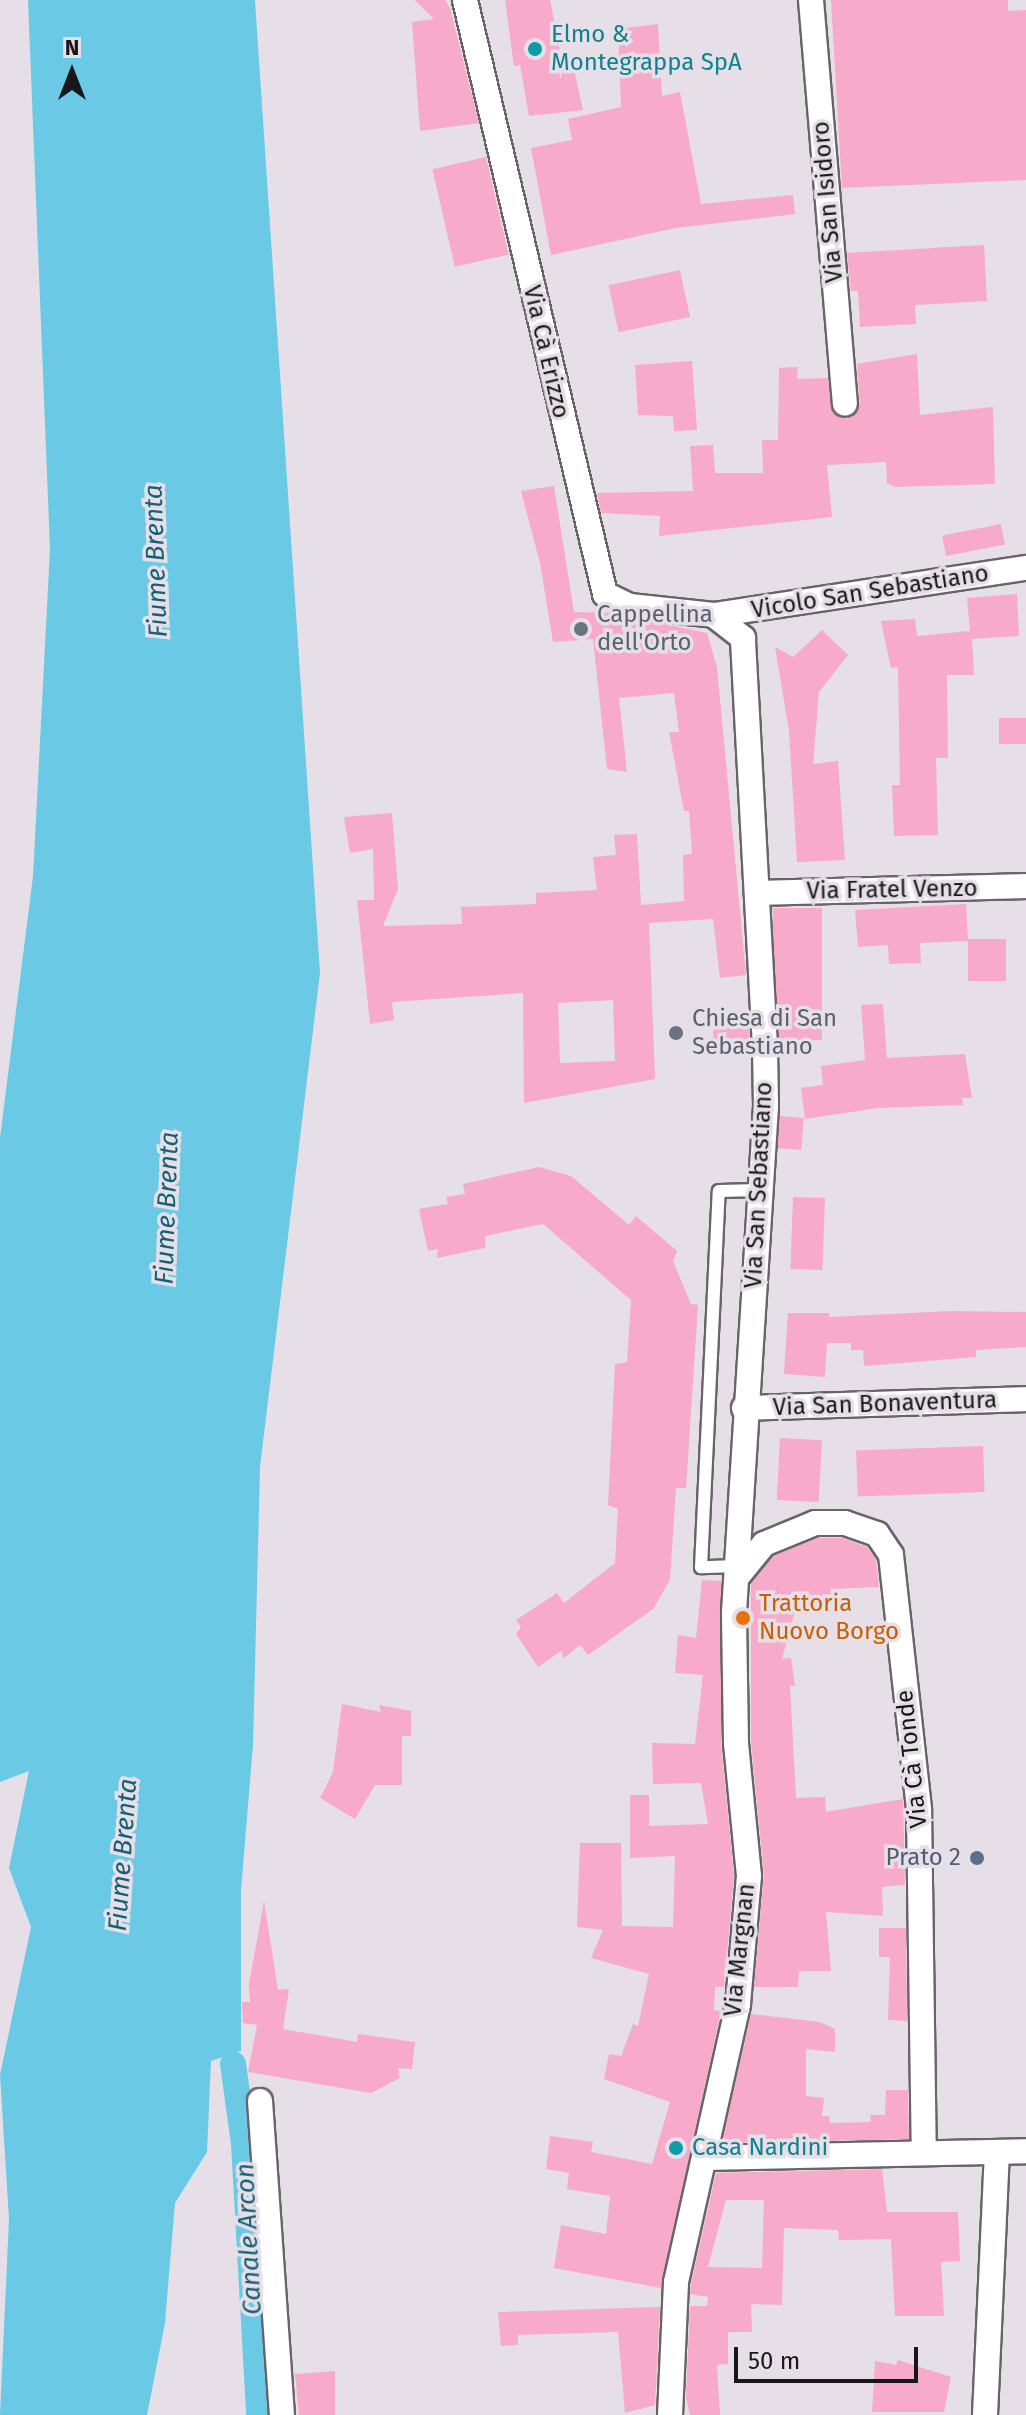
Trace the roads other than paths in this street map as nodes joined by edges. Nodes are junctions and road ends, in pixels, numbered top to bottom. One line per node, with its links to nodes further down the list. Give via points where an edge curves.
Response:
1 (465, 0): 5 (street, Via Cà Erizzo, via 605,594 630,606)
2 (811, 0): 3 (street, Via San Isidoro)
3 (845, 404)
4 (1026, 568): 5 (street, Vicolo San Sebastiano)
5 (714, 615): 7 (street, Via San Sebastiano, via 743,638)
6 (1026, 886): 7 (street, Via Fratel Venzo)
7 (757, 893): 8 (street, Via San Sebastiano, via 766,1106)
8 (759, 1190): 10 (street, Via San Sebastiano); 11 (lane, via 719,1191 701,1567)
9 (1026, 1399): 10 (street, Via San Bonaventura)
10 (744, 1408): 11 (street, Via San Sebastiano)
11 (737, 1571): 13 (street, Via Cà Tonde, via 764,1544 815,1523 845,1523 877,1534 891,1555 919,1809); 16 (street, Via Margnan, via 733,1679 749,1876 746,1938 738,2004)
12 (260, 2101): 17 (street)
13 (924, 2150): 15 (street); 16 (street)
14 (1026, 2151): 15 (street)
15 (997, 2153): 19 (street)
16 (704, 2158): 18 (street, Via Margnan, via 676,2282)
17 (282, 2415)
18 (670, 2415)
19 (985, 2415)

